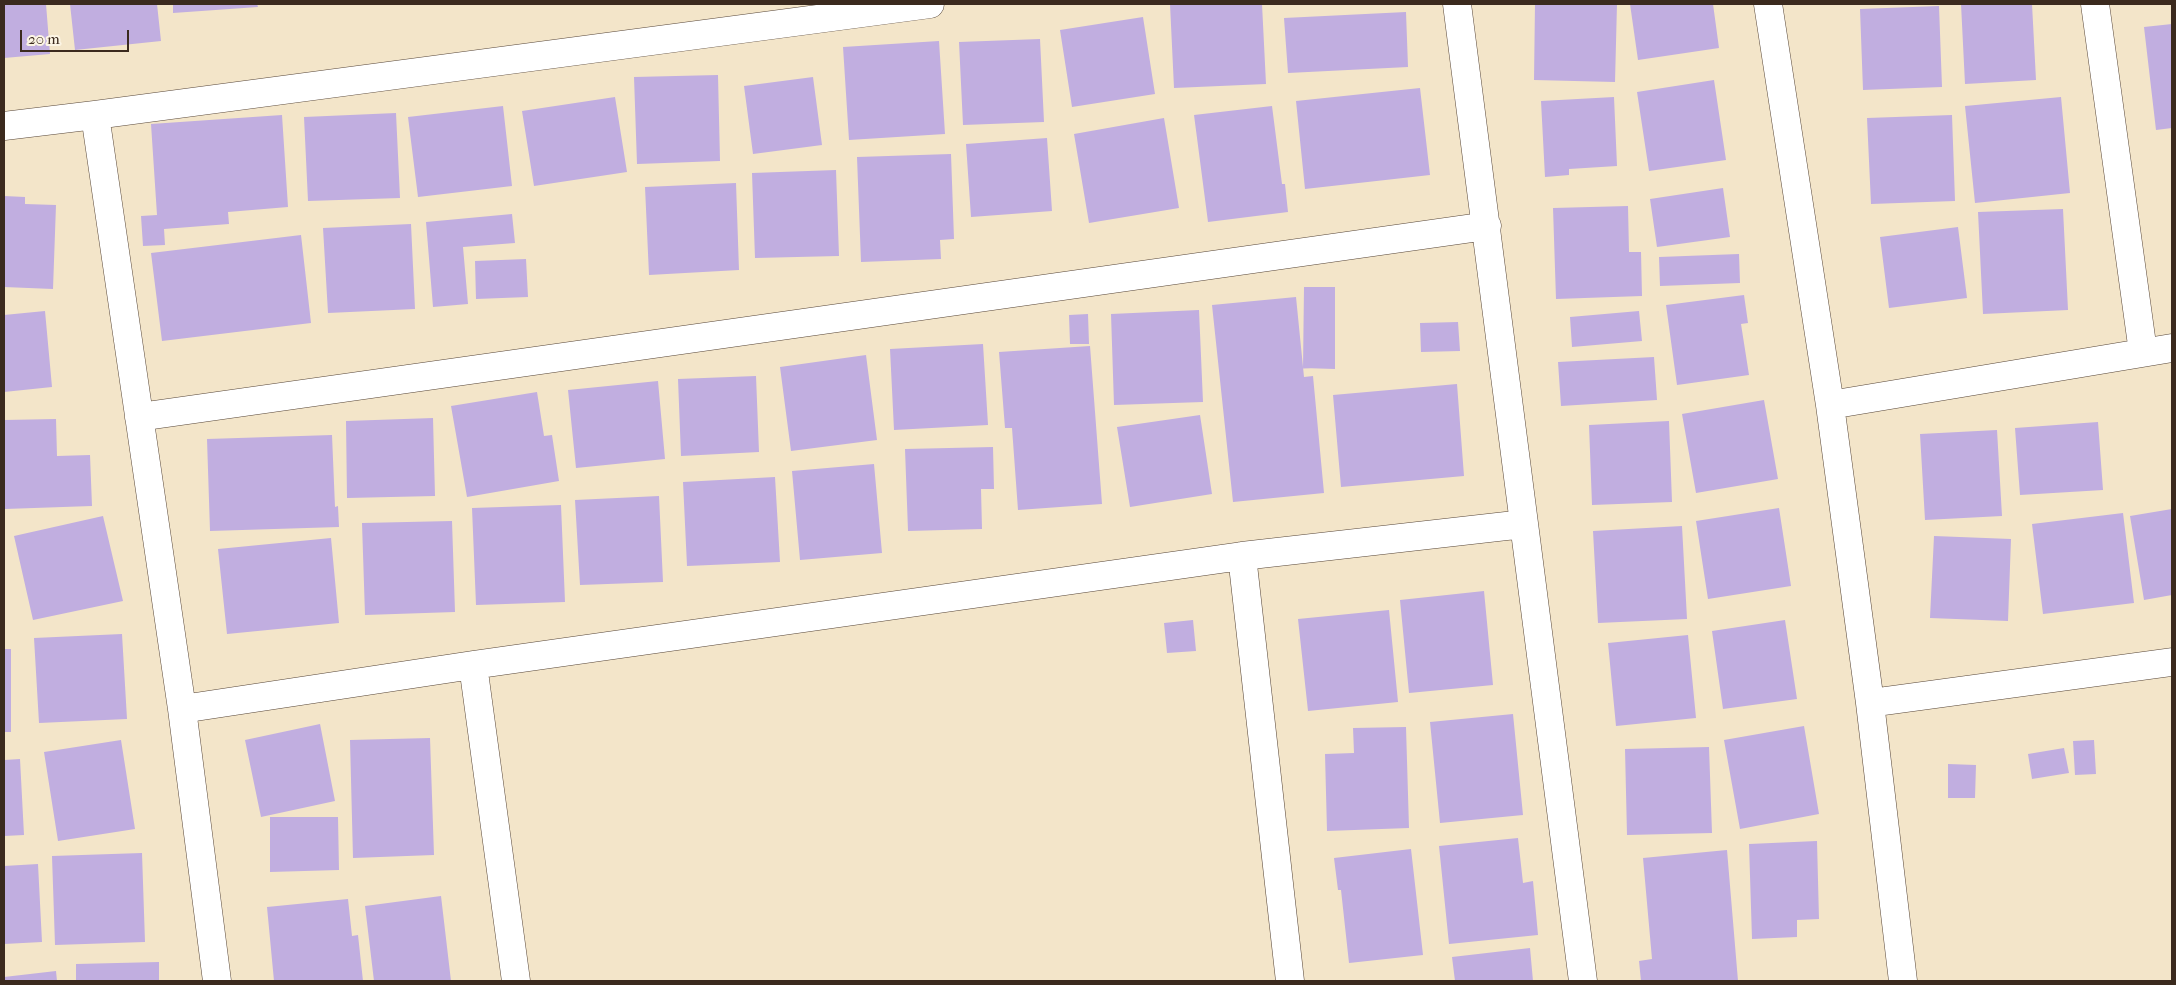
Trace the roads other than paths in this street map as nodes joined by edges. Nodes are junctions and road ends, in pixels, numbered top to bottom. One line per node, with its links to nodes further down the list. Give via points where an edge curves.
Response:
1 (930, 4): 5 (street)
2 (1458, 4): 7 (street)
3 (1768, 4): 10 (street)
4 (2095, 4): 9 (street)
5 (95, 116): 6 (street); 11 (street)
6 (4, 126)
7 (1487, 226): 11 (street); 12 (street)
8 (2172, 348): 9 (street)
9 (2143, 352): 10 (street)
10 (1830, 406): 16 (street)
11 (139, 417): 17 (street)
12 (1524, 524): 13 (street); 21 (street)
13 (1242, 556): 15 (street); 20 (street)
14 (2172, 662): 16 (street)
15 (473, 665): 17 (street); 19 (street)
16 (1870, 703): 22 (street)
17 (182, 709): 18 (street)
18 (217, 981)
19 (516, 981)
20 (1290, 981)
21 (1582, 981)
22 (1903, 981)

